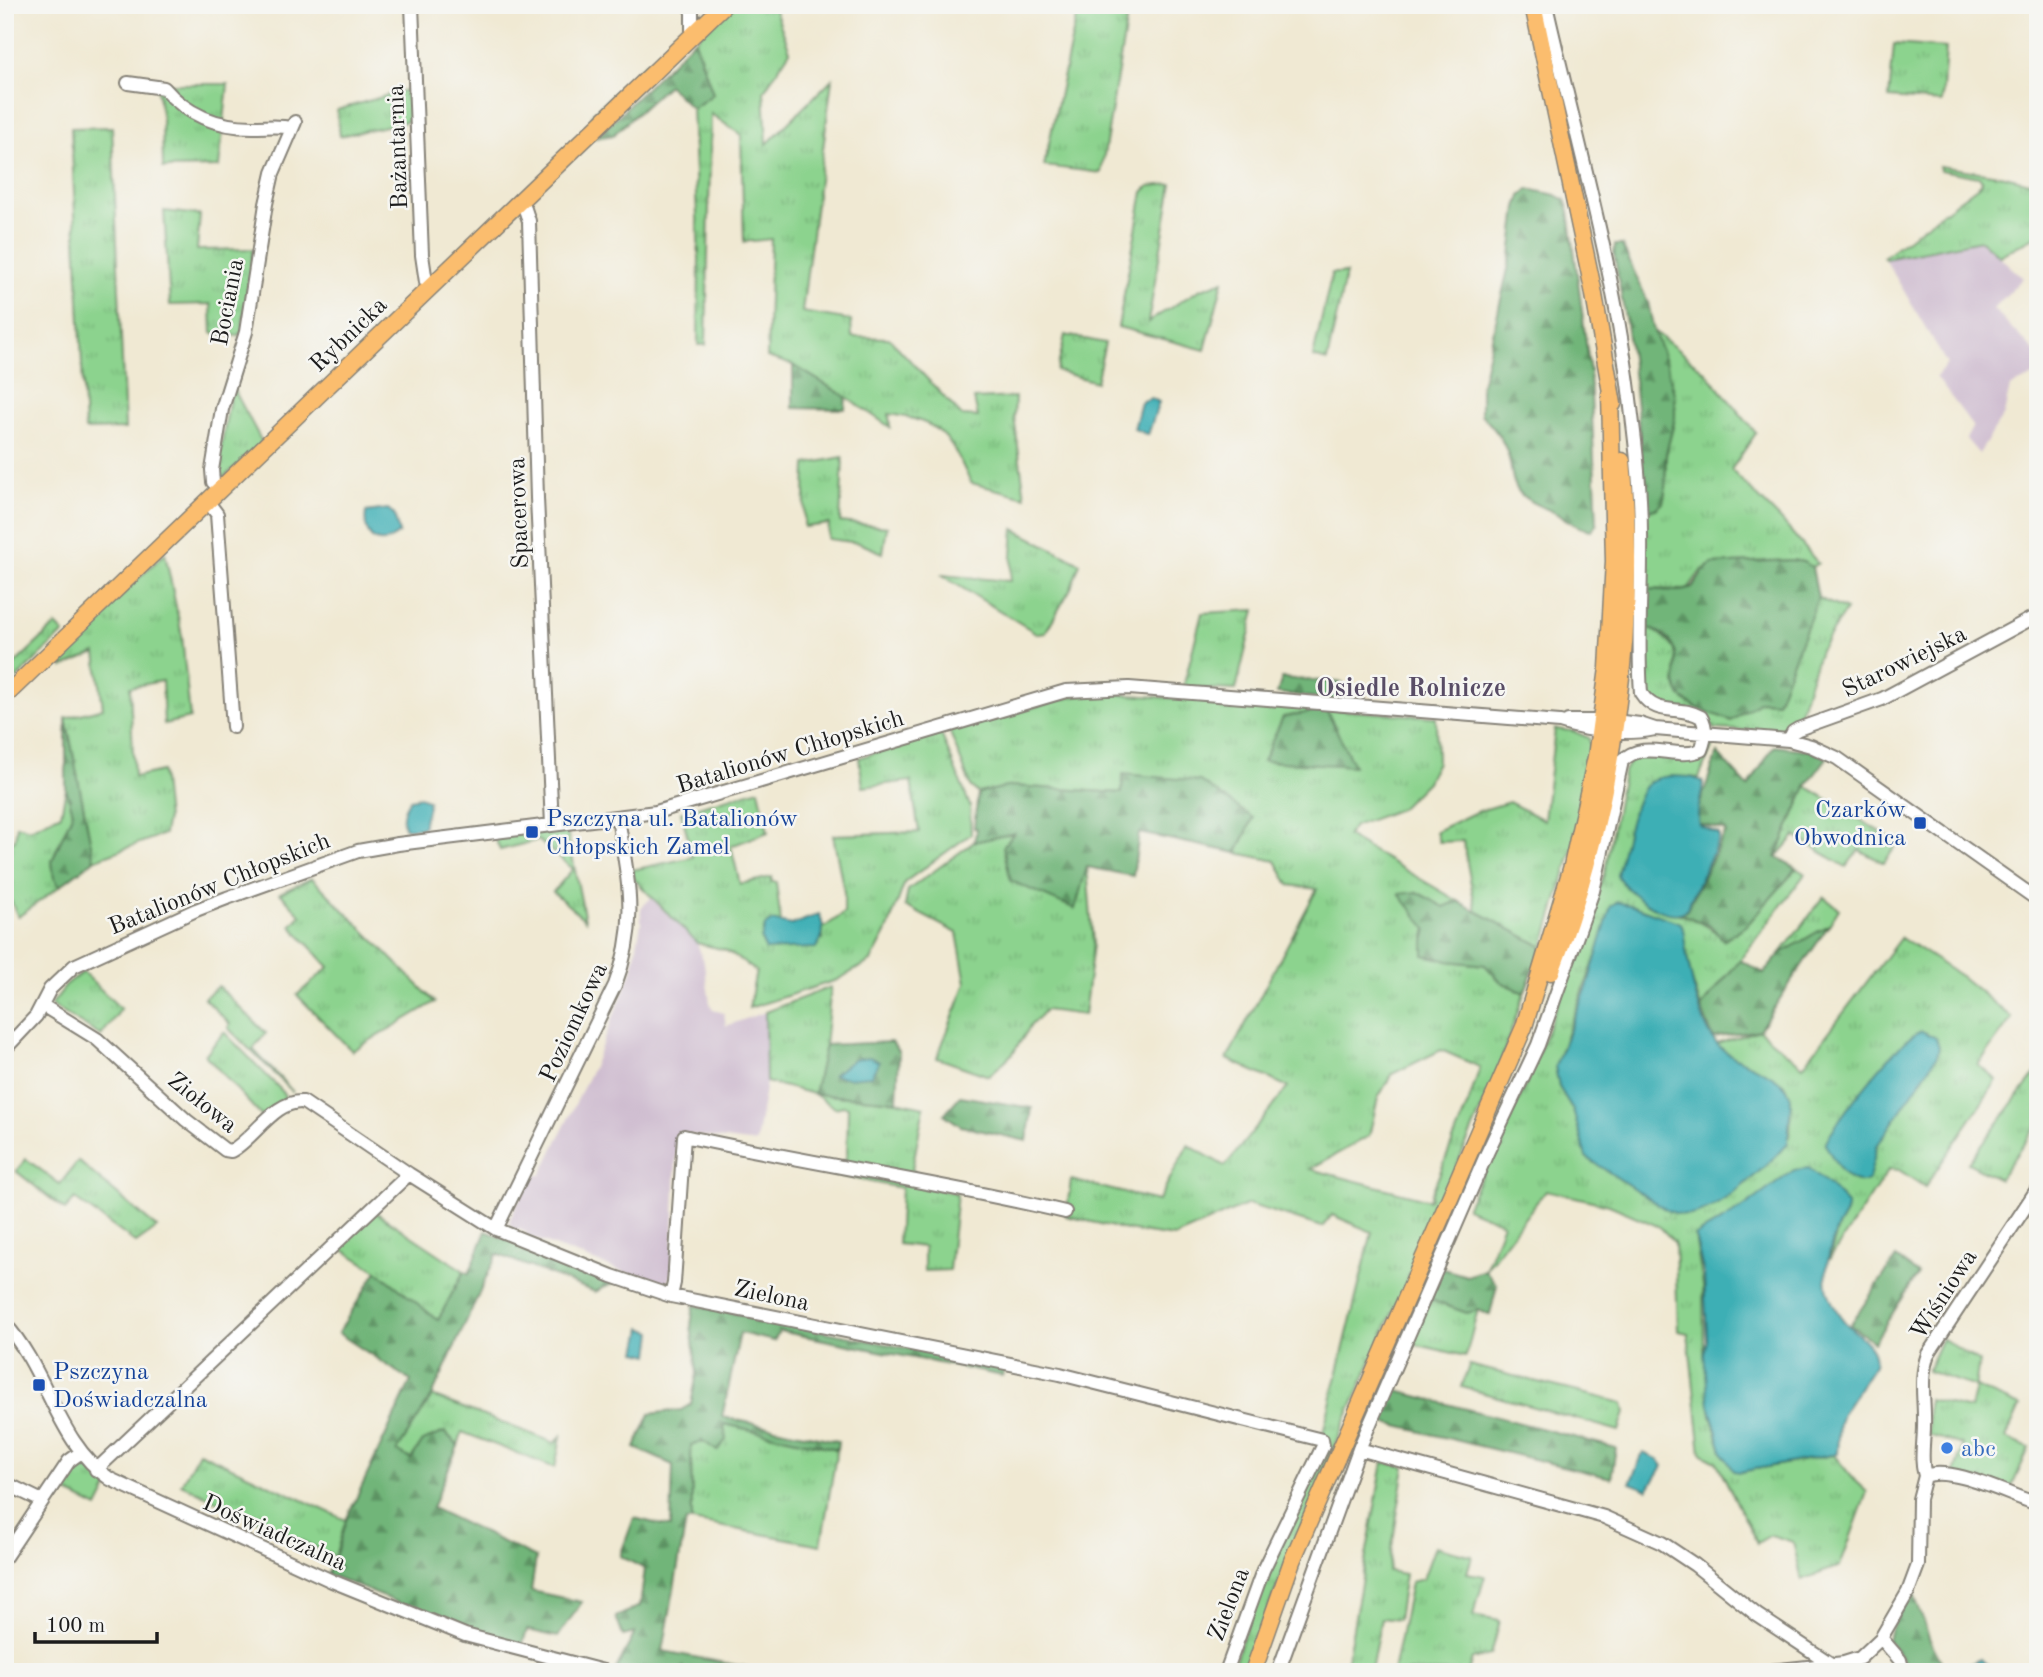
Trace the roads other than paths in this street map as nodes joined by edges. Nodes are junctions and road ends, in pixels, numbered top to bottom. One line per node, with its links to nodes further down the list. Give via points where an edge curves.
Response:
1 (412, 5): 9 (street, Bażantarnia, via 422,255)
2 (692, 5): 6 (street)
3 (724, 5): 6 (main road, Rybnicka)
4 (1533, 5): 14 (main road, via 1593,289 1610,394 1614,561)
5 (1546, 5): 16 (street, via 1606,255 1629,388 1641,531 1641,693 1657,709 1701,717)
6 (692, 36): 8 (main road, Rybnicka)
7 (128, 83): 10 (street, Bociania, via 164,88 192,114 230,125 293,125 273,173 246,332 222,409 212,470 213,482)
8 (519, 201): 9 (main road, Rybnicka); 19 (street, Spacerowa, via 529,221)
9 (429, 287): 10 (main road, Rybnicka)
10 (220, 489): 11 (main road, Rybnicka)
11 (208, 502): 13 (main road, Rybnicka); 15 (street, via 217,514)
12 (2038, 615): 17 (street, Starowiejska, via 1882,699 1798,729)
13 (5, 696)
14 (1607, 726): 16 (street, Batalionów Chłopskich, via 1640,732); 18 (street, Batalionów Chłopskich, via 1575,719 1560,722 1082,688 687,805); 41 (main road, via 1577,848 1524,1027 1292,1561)
15 (233, 727)
16 (1704, 733): 17 (street, Batalionów Chłopskich); 29 (street, via 1701,750 1696,752 1643,750 1622,761 1593,891 1538,1045)
17 (1789, 740): 20 (street, Batalionów Chłopskich, via 1837,758)
18 (618, 818): 19 (street, Batalionów Chłopskich); 26 (street, Poziomkowa, via 631,905 624,962)
19 (552, 825): 21 (street, Batalionów Chłopskich, via 376,848 329,860 196,910 93,956 60,977)
20 (2035, 893)
21 (42, 1005): 22 (street, Batalionów Chłopskich); 23 (street, Ziołowa, via 97,1039 225,1150 240,1146 282,1107 303,1102)
22 (5, 1049)
23 (410, 1174): 26 (street, Zielona); 31 (street)
24 (2038, 1188): 32 (street, Wiśniowa, via 1928,1354 1922,1389)
25 (1065, 1212): 27 (street, via 684,1136)
26 (496, 1230): 27 (street, Zielona)
27 (671, 1296): 40 (street, Zielona, via 1060,1374 1322,1440 1263,1570)
28 (5, 1324): 30 (street, Doświadczalna, via 26,1350)
29 (1359, 1449): 38 (street, via 1624,1525 1662,1543); 42 (street)
30 (80, 1453): 31 (street, Doświadczalna); 34 (street, via 69,1461)
31 (96, 1470): 39 (street, Doświadczalna, via 311,1572 454,1630)
32 (1925, 1476): 35 (street, via 1959,1478); 37 (street, via 1919,1499 1918,1564 1908,1592)
33 (5, 1483): 34 (street)
34 (42, 1501): 36 (street)
35 (2038, 1504)
36 (5, 1557)
37 (1881, 1638): 38 (street, via 1860,1658); 44 (street, via 1900,1660)
38 (1831, 1664): 43 (street)
39 (607, 1672)
40 (1226, 1672)
41 (1253, 1672)
42 (1279, 1672)
43 (1761, 1672)
44 (1903, 1672)

